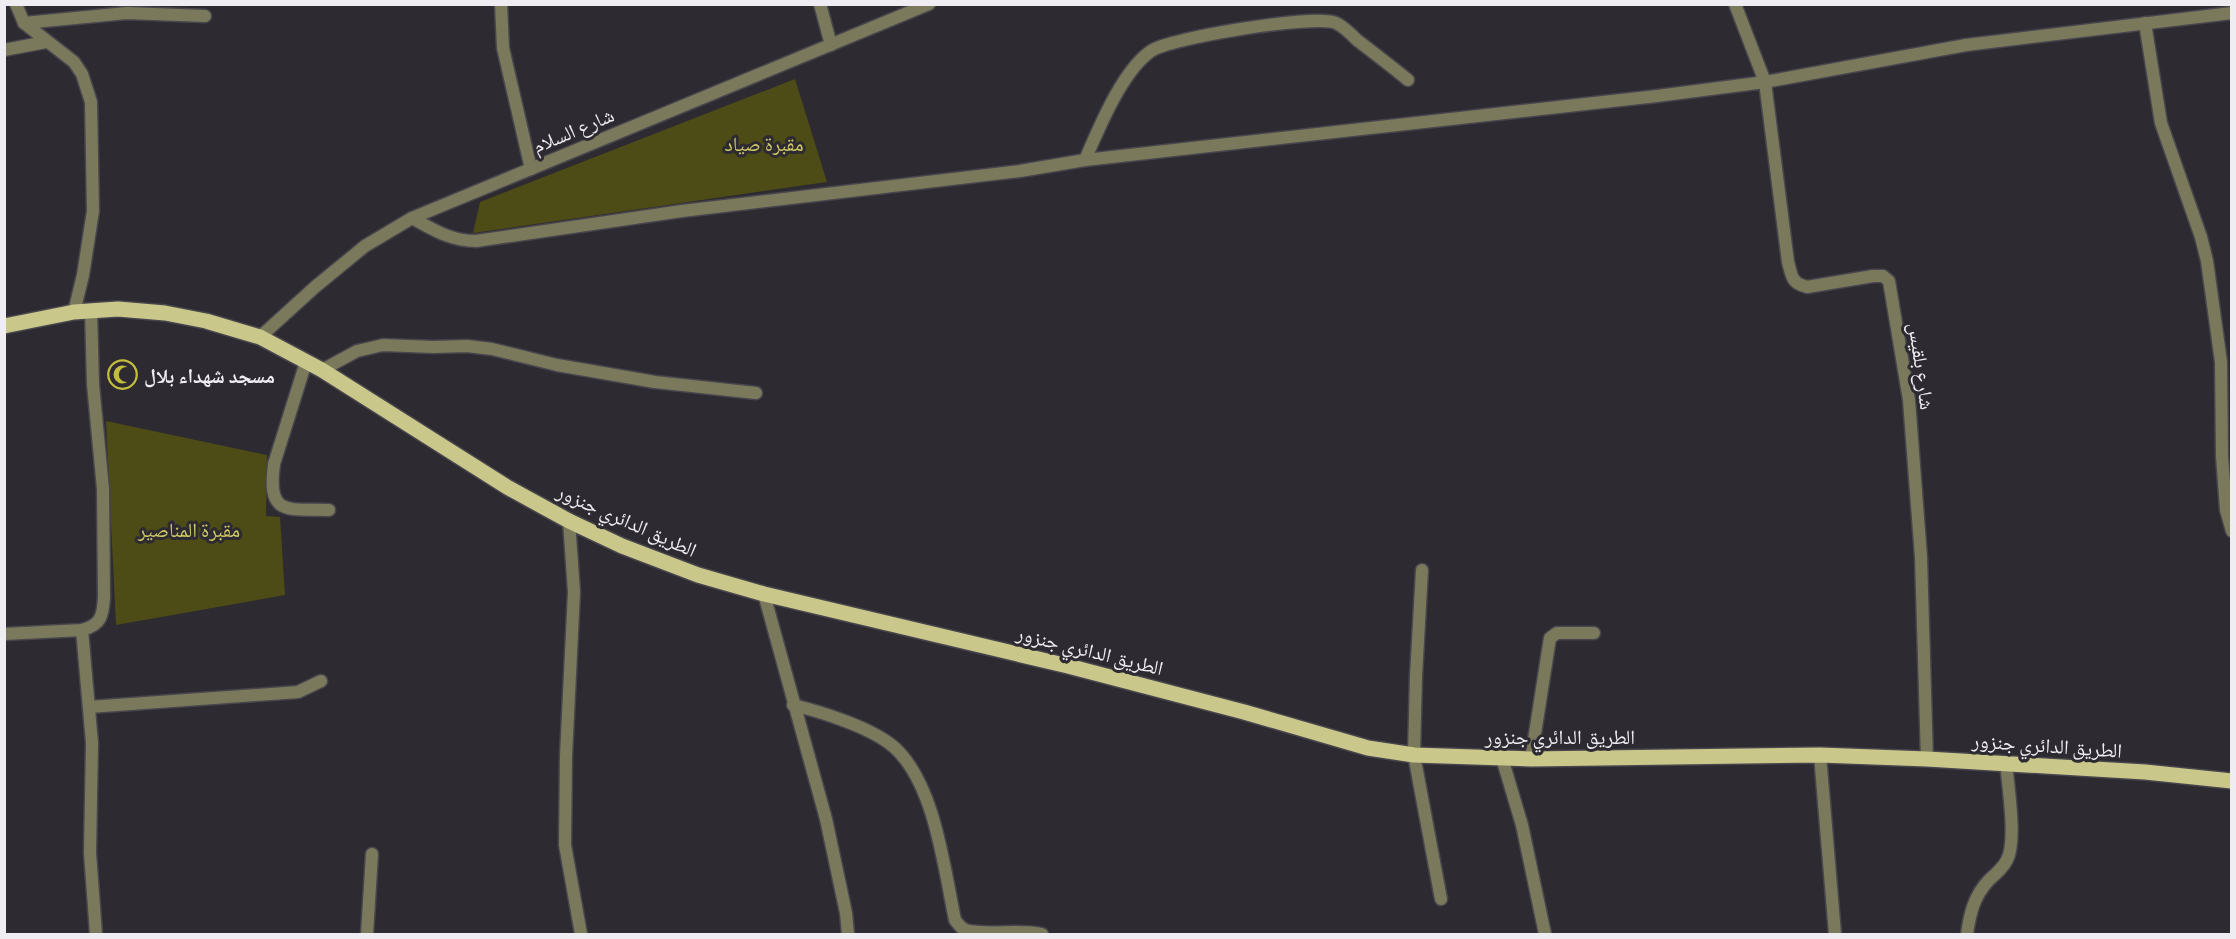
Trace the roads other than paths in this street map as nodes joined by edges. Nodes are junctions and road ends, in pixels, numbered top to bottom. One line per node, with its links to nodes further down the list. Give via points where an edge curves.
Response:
1 (16, 4): 9 (street)
2 (501, 4): 17 (street, via 503,48)
3 (820, 4): 12 (street)
4 (929, 4): 12 (street, شارع السلام)
5 (1735, 4): 15 (street)
6 (126, 9): 8 (street); 9 (street)
7 (2232, 13): 10 (street)
8 (205, 16)
9 (24, 23): 11 (street)
10 (2145, 23): 15 (street, via 1966,45); 28 (street, via 2161,123 2207,261 2221,362 2222,456 2226,510)
11 (46, 42): 13 (street); 20 (street, via 74,62 91,102 93,211)
12 (831, 45): 17 (street, شارع السلام)
13 (4, 50)
14 (1408, 80): 16 (street, via 1335,23 1317,20 1173,42 1152,50 1134,67 1100,125)
15 (1765, 82): 16 (street); 41 (street, شارع بلقيس, via 1786,252 1793,280 1807,287 1873,276 1889,281 1911,422 1921,557)
16 (1085, 160): 18 (street, via 476,241 444,236)
17 (531, 169): 18 (street, شارع السلام)
18 (412, 218): 22 (street, شارع السلام, via 365,246)
19 (91, 310): 20 (main road, الطريق الدائري جنزور); 22 (main road, الطريق الدائري جنزور, via 165,313); 31 (street, via 103,489 104,597 99,620)
20 (74, 312): 21 (main road, الطريق الدائري جنزور)
21 (4, 326)
22 (260, 337): 23 (main road, الطريق الدائري جنزور)
23 (306, 362): 24 (main road, الطريق الدائري جنزور); 26 (street, via 274,464 273,493 280,506 287,509)
24 (322, 370): 25 (street, via 357,351 383,345 466,346 655,382); 27 (main road, الطريق الدائري جنزور, via 471,465)
25 (756, 393)
26 (329, 510)
27 (569, 521): 30 (main road, الطريق الدائري جنزور, via 698,575); 48 (street, via 574,592 565,845)
28 (2232, 531)
29 (1422, 570): 37 (street)
30 (764, 594): 35 (street); 37 (main road, الطريق الدائري جنزور, via 979,644 1368,748)
31 (82, 630): 33 (street); 36 (street)
32 (1594, 633): 40 (street, via 1557,633 1550,638)
33 (4, 634)
34 (321, 681): 36 (street, via 298,692)
35 (794, 705): 49 (street, via 826,819); 50 (street, via 822,712 872,734 894,747 905,760 919,781 940,844 955,920 963,929)
36 (89, 707): 46 (street, via 90,853)
37 (1414, 755): 39 (main road, الطريق الدائري جنزور); 45 (street)
38 (1820, 755): 40 (main road, الطريق الدائري جنزور); 41 (main road, الطريق الدائري جنزور); 52 (street)
39 (1502, 758): 40 (main road, الطريق الدائري جنزور); 51 (street, via 1522,825)
40 (1531, 759)
41 (1927, 759): 42 (main road, الطريق الدائري جنزور)
42 (2006, 763): 43 (main road, الطريق الدائري جنزور); 53 (street, via 2010,853 1972,904)
43 (2232, 781)
44 (372, 854): 47 (street)
45 (1441, 899)
46 (96, 934)
47 (367, 934)
48 (581, 934)
49 (848, 934)
50 (1042, 934)
51 (1545, 934)
52 (1835, 934)
53 (1967, 934)

